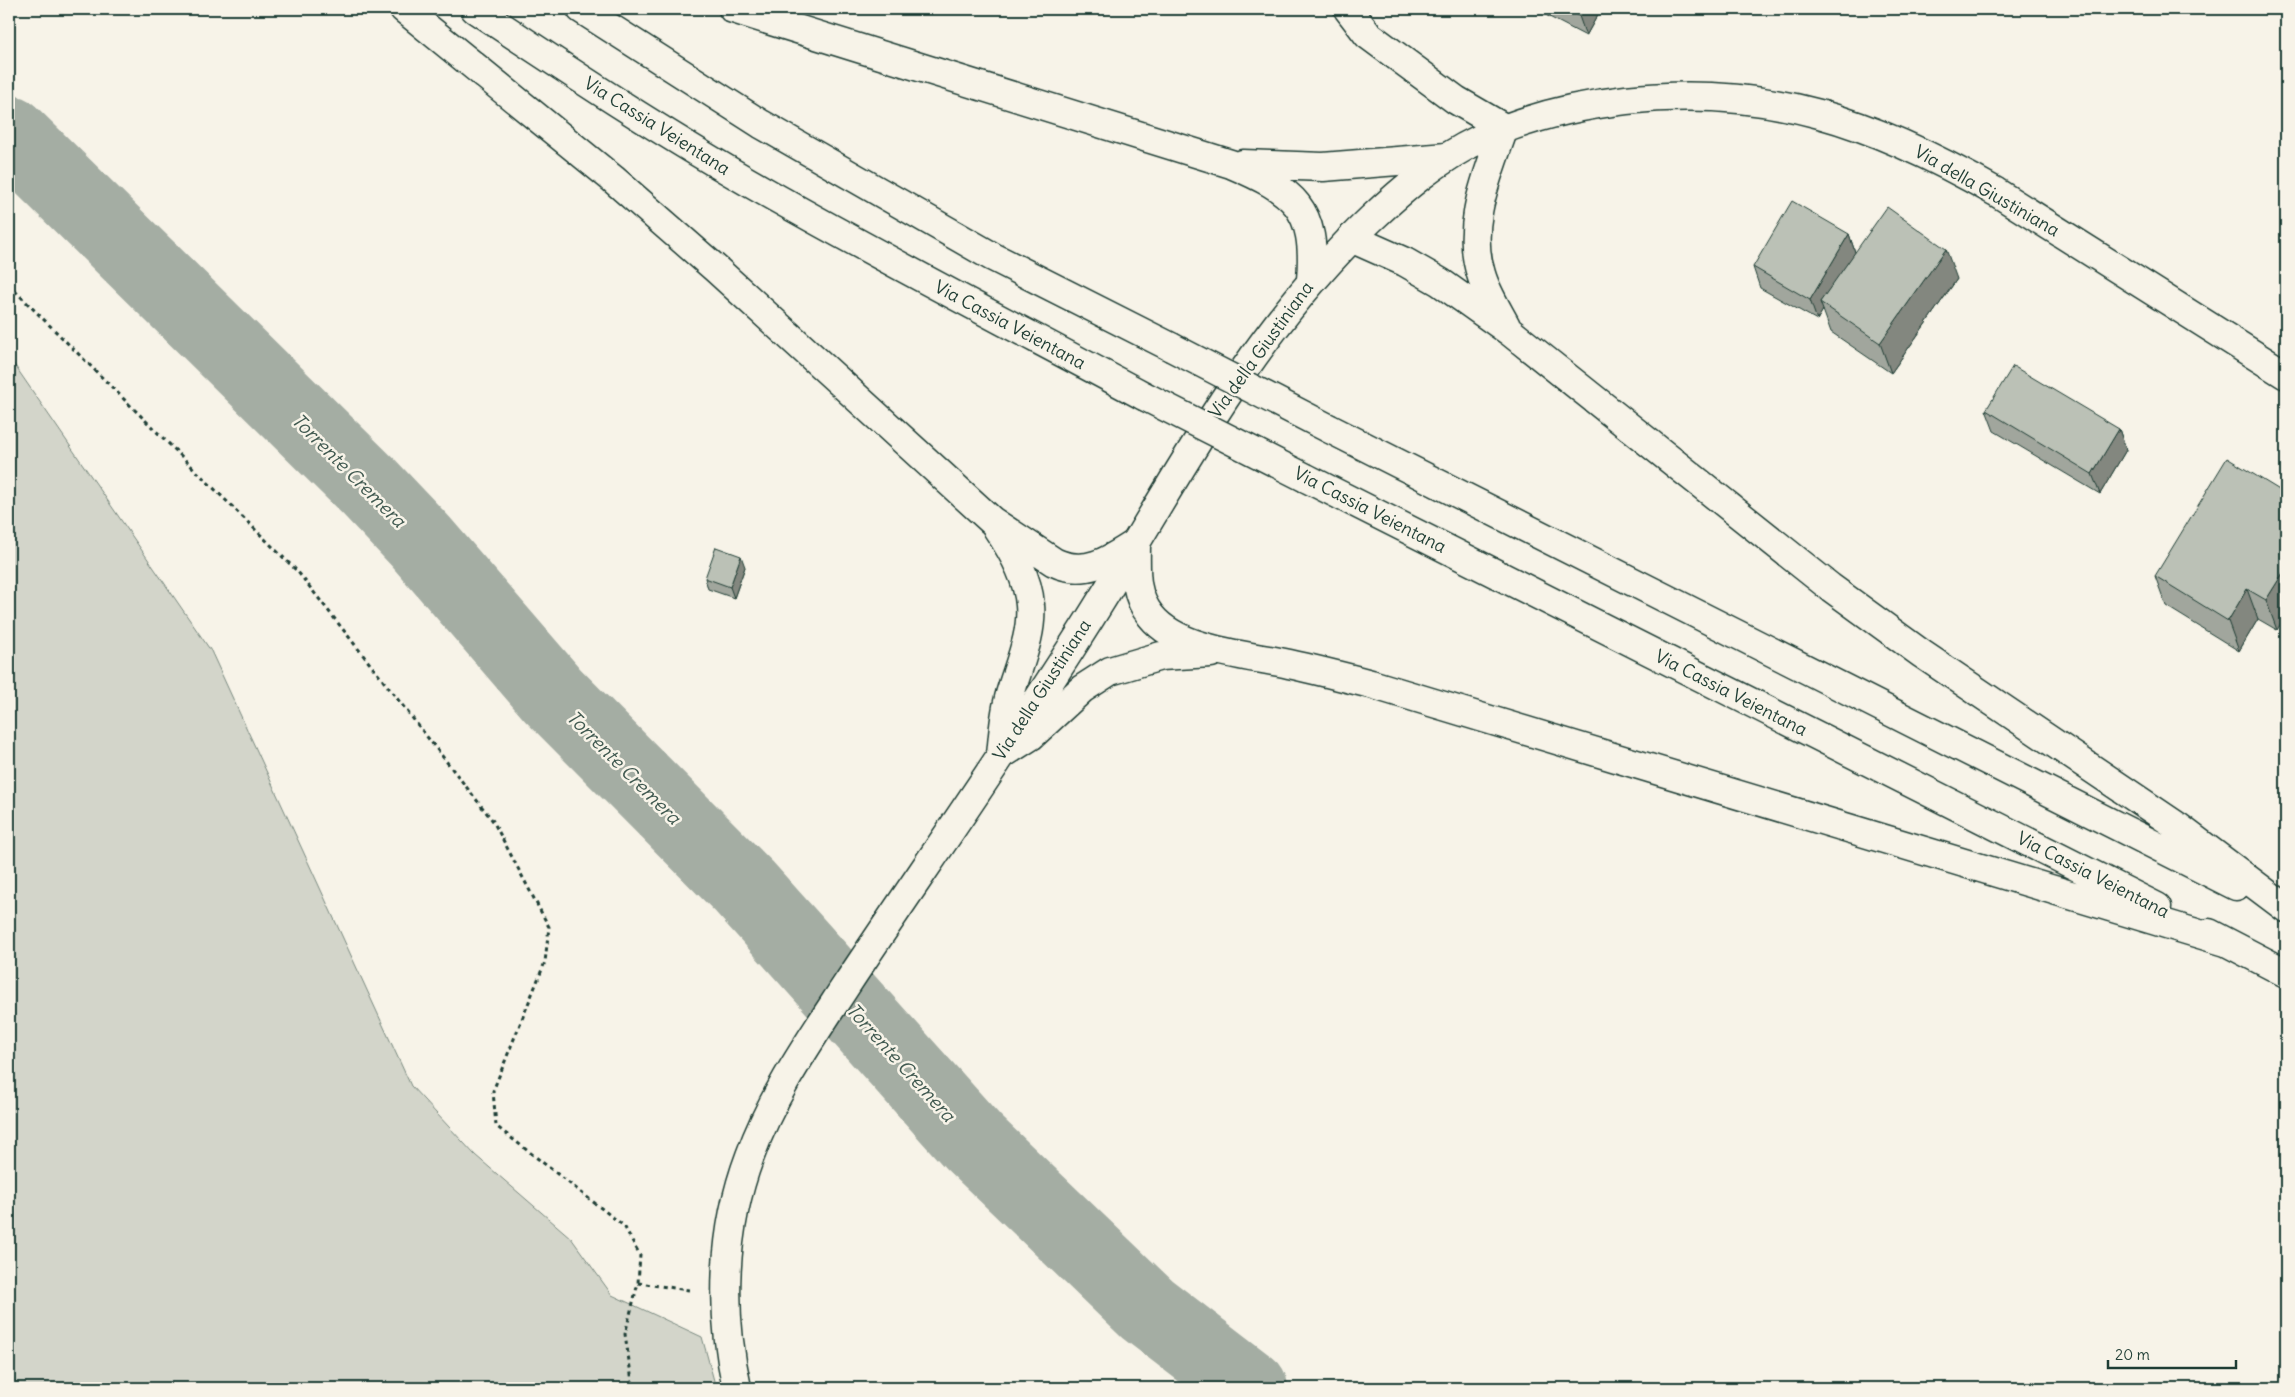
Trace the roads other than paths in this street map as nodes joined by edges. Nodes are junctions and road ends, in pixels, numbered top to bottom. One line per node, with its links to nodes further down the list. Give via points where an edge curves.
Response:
1 (404, 9): 13 (main road, via 613,179)
2 (475, 9): 18 (main road, Via Cassia Veientana, bridge, via 611,99 764,191 959,299 1144,396)
3 (580, 9): 17 (main road, bridge, via 761,124 993,257)
4 (733, 9): 8 (main road)
5 (1348, 9): 6 (main road, via 1368,35 1456,100)
6 (1504, 128): 7 (main road, Via della Giustiniana); 11 (main road, via 1479,206 1475,245 1481,274); 12 (main road, Via della Giustiniana, via 1584,106 1683,96 1760,100 1836,117 1883,134 1973,178)
7 (1447, 157): 8 (main road, via 1322,166); 9 (main road, Via della Giustiniana, via 1402,191)
8 (1230, 164): 10 (main road, via 1270,183 1298,206 1312,239)
9 (1351, 238): 10 (main road, Via della Giustiniana); 11 (main road, via 1440,282)
10 (1312, 280): 14 (main road, Via della Giustiniana, via 1289,307 1229,393)
11 (1509, 331): 17 (main road, via 1830,587 1922,654 2177,826)
12 (2286, 375)
13 (992, 521): 14 (main road, via 1054,562 1077,569 1104,563); 16 (main road, via 1020,569 1030,605 1022,660 1005,716)
14 (1136, 543): 15 (main road, via 1137,589 1150,616 1188,641); 16 (main road, Via della Giustiniana)
15 (1230, 654): 16 (main road, via 1161,656 1110,671 1082,690 1031,736); 18 (main road, via 1282,662 1371,684)
16 (1001, 755): 20 (main road, Via della Giustiniana, via 767,1112 738,1190 732,1221 726,1295)
17 (2286, 910)
18 (2226, 942): 19 (main road, Via Cassia Veientana)
19 (2286, 973)
20 (737, 1388)

